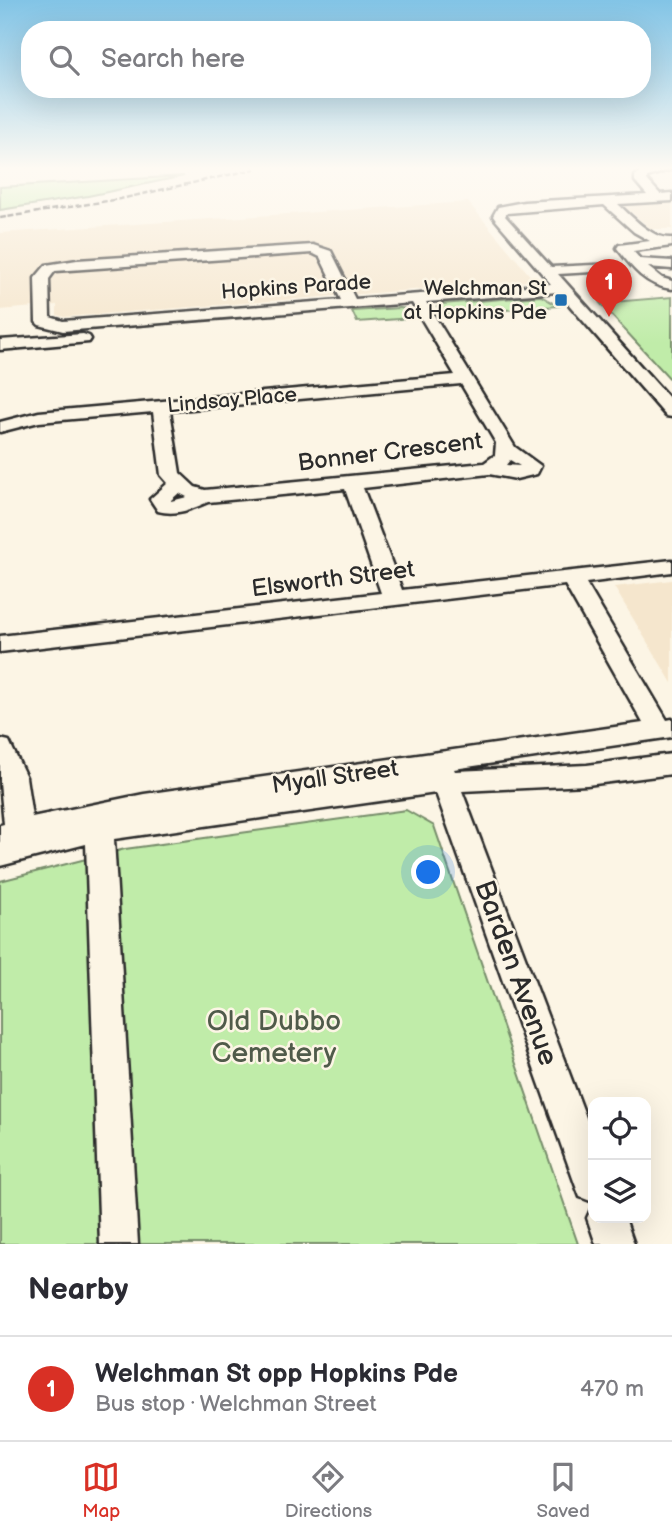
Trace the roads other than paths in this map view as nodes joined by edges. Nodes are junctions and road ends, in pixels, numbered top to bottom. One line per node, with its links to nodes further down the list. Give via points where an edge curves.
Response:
1 (509, 227): 7 (street)
2 (637, 227): 3 (street)
3 (667, 242): 4 (street, via 619,244)
4 (638, 263): 5 (street); 8 (street, via 660,283)
5 (672, 265)
6 (609, 267): 7 (street)
7 (548, 271): 9 (street)
8 (672, 285)
9 (562, 287): 10 (street, Hopkins Parade); 18 (street)
10 (417, 299): 11 (street, Hopkins Parade); 16 (street, Bonner Crescent)
11 (349, 303): 13 (street, via 326,254 302,248 51,268 42,278); 14 (street, Hopkins Parade)
12 (333, 317): 14 (street, Hopkins Parade)
13 (44, 322): 14 (street, Hopkins Parade, via 63,326)
14 (159, 325): 15 (street, Hopkins Parade)
15 (0, 345)
16 (466, 379): 17 (street, Lindsay Place); 20 (street, Bonner Crescent)
17 (161, 407): 19 (street, Lindsay Place, via 39,417); 22 (street, Bonner Crescent, via 168,463 178,484 160,499 166,507 183,506 204,496)
18 (672, 412)
19 (0, 427)
20 (507, 450): 21 (street, Bonner Crescent, via 499,463); 21 (street, via 529,463 530,470 516,473)
21 (489, 467): 22 (street, Bonner Crescent)
22 (352, 483): 25 (street)
23 (672, 566): 24 (street, Elsworth Street)
24 (572, 578): 25 (street, Elsworth Street); 27 (street)
25 (394, 598): 26 (street, Elsworth Street)
26 (0, 644)
27 (666, 729): 30 (street, Myall Street)
28 (0, 748): 32 (street, via 12,779)
29 (672, 764): 30 (street, Myall Street, via 587,775)
30 (443, 772): 31 (street, Myall Street); 32 (street, Myall Street, via 144,804); 34 (street, Barden Avenue)
31 (99, 830): 33 (street, Myall Street); 36 (street)
32 (10, 833)
33 (0, 855)
34 (588, 1170)
35 (608, 1223): 37 (street)
36 (119, 1244)
37 (615, 1244)

